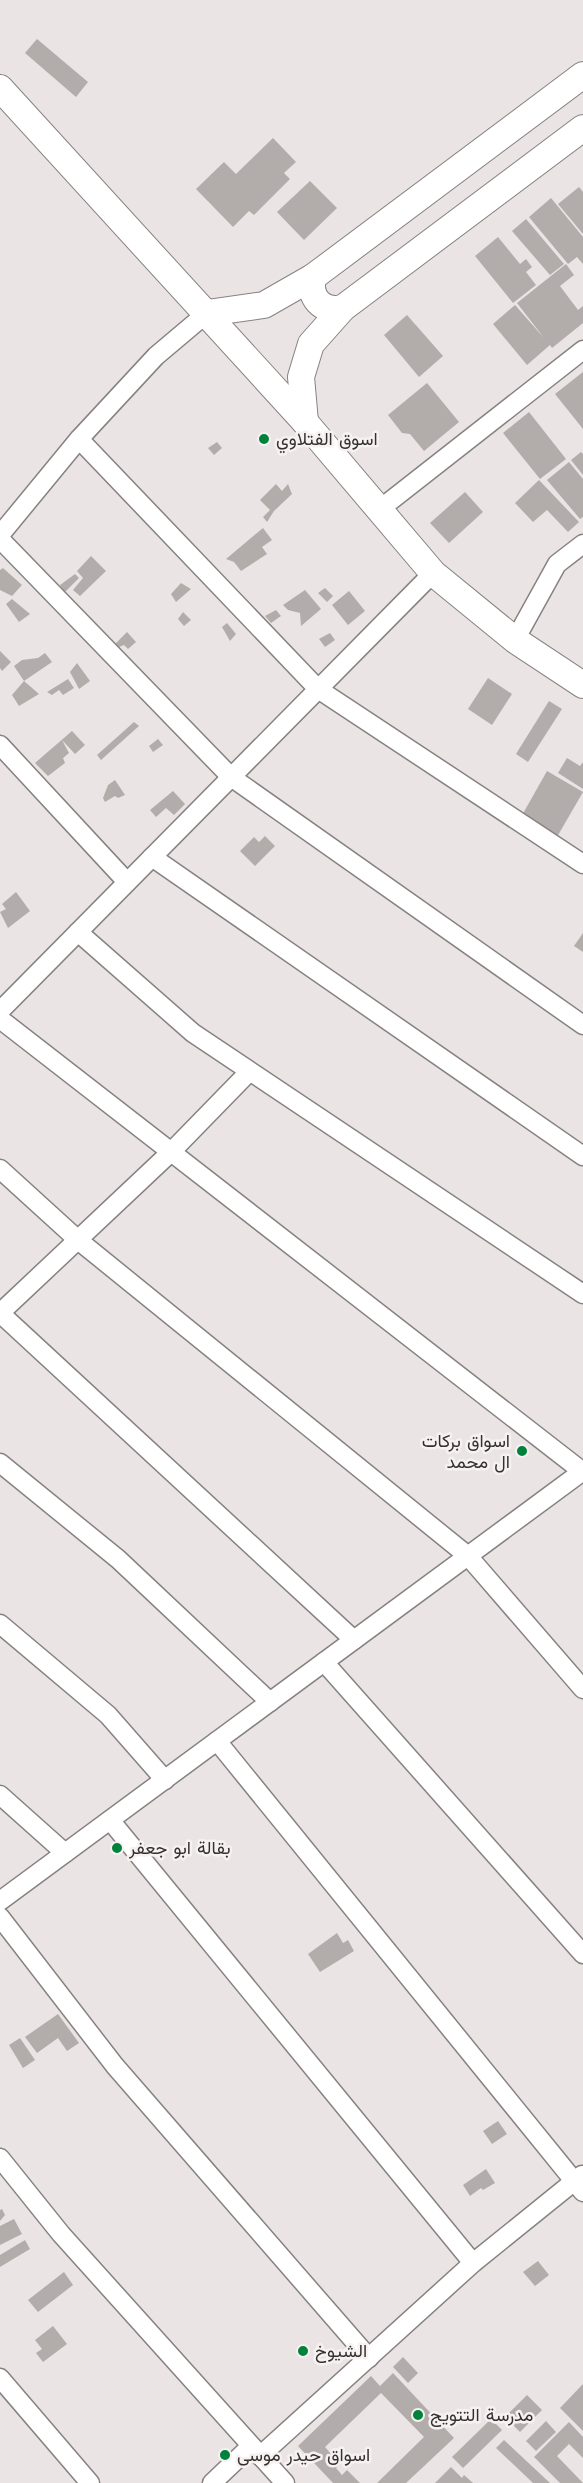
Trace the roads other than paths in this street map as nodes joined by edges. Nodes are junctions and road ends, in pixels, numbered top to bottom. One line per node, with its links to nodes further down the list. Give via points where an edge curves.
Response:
1 (583, 75): 4 (street)
2 (0, 88): 6 (street)
3 (583, 128): 5 (street)
4 (314, 277): 5 (street, via 312,291 318,303 330,309); 6 (street, via 264,305)
5 (343, 308): 8 (street, via 311,344 301,377)
6 (207, 313): 8 (street); 9 (street, via 156,356)
7 (583, 350): 10 (street)
8 (305, 422): 10 (street)
9 (80, 439): 11 (street); 16 (street)
10 (380, 509): 13 (street)
11 (0, 537): 18 (street)
12 (583, 544): 14 (street, via 557,564)
13 (433, 573): 14 (street); 16 (street)
14 (515, 640): 15 (street)
15 (583, 685)
16 (318, 688): 18 (street); 20 (street)
17 (0, 745): 21 (street)
18 (231, 777): 19 (street); 25 (street)
19 (152, 857): 21 (street); 28 (street)
20 (583, 864)
21 (127, 882): 22 (street)
22 (78, 932): 23 (street); 26 (street, via 193,1034)
23 (0, 1011)
24 (0, 1019): 27 (street)
25 (583, 1025)
26 (249, 1072): 27 (street); 31 (street)
27 (171, 1152): 30 (street); 34 (street)
28 (583, 1156)
29 (0, 1169): 30 (street)
30 (78, 1240): 32 (street); 35 (street)
31 (583, 1294)
32 (0, 1313): 37 (street)
33 (0, 1463): 40 (street, via 118,1559)
34 (583, 1471): 35 (street)
35 (468, 1556): 37 (street); 39 (street)
36 (0, 1624): 42 (street, via 108,1715)
37 (354, 1640): 38 (street)
38 (324, 1662): 40 (street); 48 (street)
39 (583, 1689)
40 (270, 1702): 41 (street)
41 (217, 1741): 42 (street); 50 (street)
42 (165, 1780): 44 (street)
43 (0, 1795): 45 (street)
44 (110, 1820): 45 (street); 51 (street)
45 (65, 1853): 46 (street)
46 (0, 1901)
47 (0, 1917): 52 (street, via 115,2066)
48 (583, 1954)
49 (0, 2158): 54 (street, via 61,2234)
50 (580, 2182): 51 (street)
51 (473, 2263): 52 (street)
52 (369, 2358): 54 (street)
53 (0, 2378): 55 (street)
54 (255, 2451): 56 (street); 57 (street)
55 (90, 2483)
56 (212, 2483)
57 (285, 2483)

